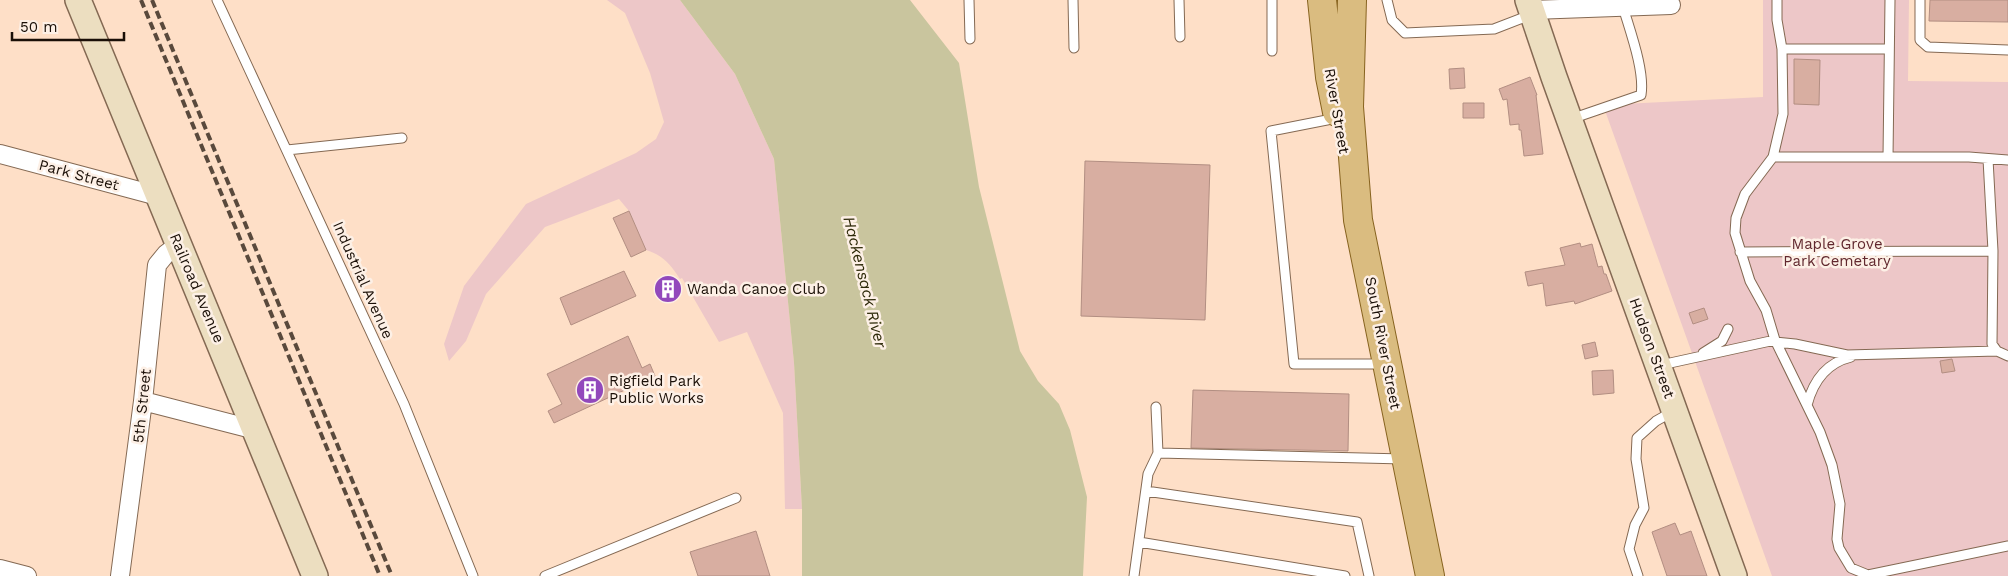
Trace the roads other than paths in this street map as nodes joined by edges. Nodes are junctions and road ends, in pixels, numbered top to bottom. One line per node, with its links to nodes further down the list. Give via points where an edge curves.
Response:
1 (78, 0): 32 (main road, Railroad Avenue)
2 (217, 0): 26 (lane, Industrial Avenue)
3 (969, 0): 17 (lane)
4 (1073, 0): 18 (lane)
5 (1179, 0): 16 (lane)
6 (1272, 0): 22 (lane)
7 (1322, 0): 23 (main road, River Street, via 1330,77)
8 (1352, 0): 23 (main road, River Street)
9 (1387, 0): 15 (lane, via 1392,20 1405,33 1494,30)
10 (1777, 0): 19 (lane)
11 (1890, 0): 20 (lane)
12 (1920, 0): 21 (lane, via 1920,40 1928,47)
13 (1671, 5): 14 (street)
14 (1623, 7): 15 (street); 24 (lane, via 1639,67 1641,95)
15 (1531, 8): 24 (main road, Hudson Street)
16 (1180, 37)
17 (970, 39)
18 (1074, 48)
19 (1782, 49): 20 (lane); 29 (lane, via 1783,114)
20 (1889, 49): 28 (lane)
21 (2008, 50)
22 (1272, 51)
23 (1343, 112): 42 (main road, South River Street, via 1358,220); 42 (lane, via 1271,130 1294,364)
24 (1569, 120): 43 (main road, Hudson Street)
25 (402, 138): 26 (lane)
26 (287, 150): 59 (lane, Industrial Avenue, via 404,404)
27 (0, 154): 32 (street, Park Street)
28 (1888, 156): 29 (lane); 30 (lane)
29 (1773, 157): 34 (lane, via 1745,194 1738,211 1735,227)
30 (1988, 159): 31 (lane); 35 (lane)
31 (2008, 160)
32 (158, 196): 33 (main road, Railroad Avenue)
33 (178, 245): 44 (street, 5th Street, via 157,264); 48 (main road, Railroad Avenue)
34 (1740, 252): 35 (lane); 37 (lane, via 1750,281 1766,310)
35 (1993, 252): 38 (lane, via 1992,344)
36 (1728, 329): 41 (lane, via 1722,340)
37 (1775, 341): 39 (lane); 41 (lane); 45 (lane)
38 (1997, 351): 39 (lane); 40 (lane)
39 (1856, 355): 45 (lane, via 1823,372 1811,390)
40 (2008, 356)
41 (1696, 357): 43 (lane)
42 (1387, 364): 50 (main road, South River Street)
43 (1658, 365): 47 (main road, Hudson Street)
44 (143, 401): 48 (street); 57 (street, 5th Street)
45 (1807, 405): 54 (lane, via 1832,465 1840,504 1837,544 1851,568 1868,575)
46 (1156, 407): 49 (lane)
47 (1674, 411): 65 (lane, via 1656,421 1637,438 1636,459 1644,508 1635,525 1629,549); 66 (main road, Hudson Street)
48 (256, 430): 58 (main road, Railroad Avenue)
49 (1158, 453): 50 (lane); 51 (lane, via 1148,474)
50 (1406, 460): 64 (main road, South River Street)
51 (1146, 491): 53 (lane); 63 (lane, via 1357,522)
52 (736, 498): 60 (lane)
53 (1139, 542): 61 (lane); 62 (lane)
54 (2008, 546)
55 (0, 569): 56 (street)
56 (27, 576)
57 (120, 576)
58 (315, 576)
59 (473, 576)
60 (545, 576)
61 (1134, 576)
62 (1345, 576)
63 (1369, 576)
64 (1430, 576)
65 (1638, 576)
66 (1734, 576)

